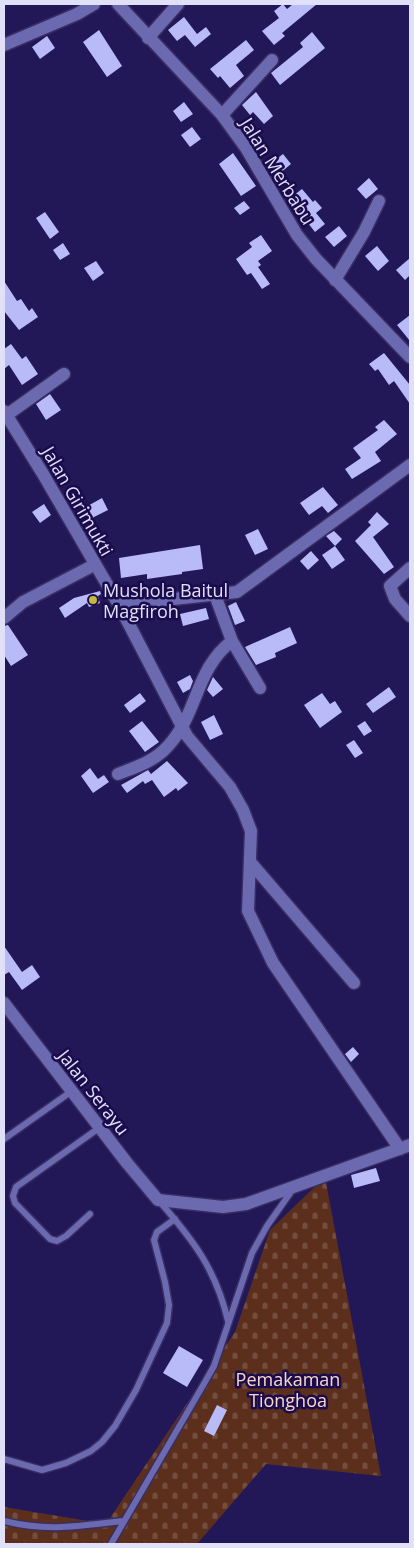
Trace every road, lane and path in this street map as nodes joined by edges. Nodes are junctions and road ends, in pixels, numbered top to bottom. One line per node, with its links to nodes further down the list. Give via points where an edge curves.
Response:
1 (94, 4): 5 (street)
2 (118, 4): 4 (street, Jalan Merbabu)
3 (178, 4): 4 (street)
4 (148, 38): 7 (street, Jalan Merbabu)
5 (4, 45)
6 (272, 60): 7 (street)
7 (222, 115): 9 (street, Jalan Merbabu, via 246,148 297,235)
8 (379, 201): 9 (street)
9 (335, 280): 10 (street, Jalan Merbabu)
10 (410, 356)
11 (64, 374): 12 (street)
12 (5, 415): 14 (street, Jalan Girimukti)
13 (410, 465): 16 (street, via 249,586 237,592)
14 (94, 564): 17 (street, Jalan Girimukti); 19 (street, via 23,602)
15 (410, 568): 18 (street, via 390,586 396,600)
16 (215, 595): 17 (street); 20 (street)
17 (119, 605): 22 (street, Jalan Girimukti)
18 (410, 616)
19 (4, 618)
20 (232, 641): 21 (street); 22 (street, via 211,662)
21 (260, 688)
22 (182, 728): 23 (street, via 157,756); 24 (street, Jalan Girimukti, via 230,787 243,810 251,831)
23 (118, 774)
24 (251, 863): 25 (street); 30 (street, Jalan Girimukti, via 248,911 266,949 340,1064)
25 (354, 983)
26 (4, 1005): 27 (street, Jalan Serayu)
27 (72, 1092): 28 (street, Jalan Serayu); 29 (lane)
28 (99, 1128): 32 (street, Jalan Serayu); 33 (lane, via 16,1187 13,1196 15,1203 50,1239 57,1241)
29 (4, 1139)
30 (405, 1147): 31 (street)
31 (294, 1188): 32 (street, via 236,1206 200,1206); 35 (lane, via 252,1253)
32 (158, 1200): 34 (lane)
33 (90, 1214)
34 (175, 1219): 35 (lane, via 202,1252 222,1295); 36 (lane, via 157,1232 154,1240 169,1305 167,1323 136,1390 115,1426 91,1451 66,1463 42,1470)
35 (228, 1323): 38 (lane, via 214,1366)
36 (4, 1459)
37 (4, 1521): 38 (lane, via 47,1529)
38 (123, 1521): 39 (lane)
39 (111, 1544)

